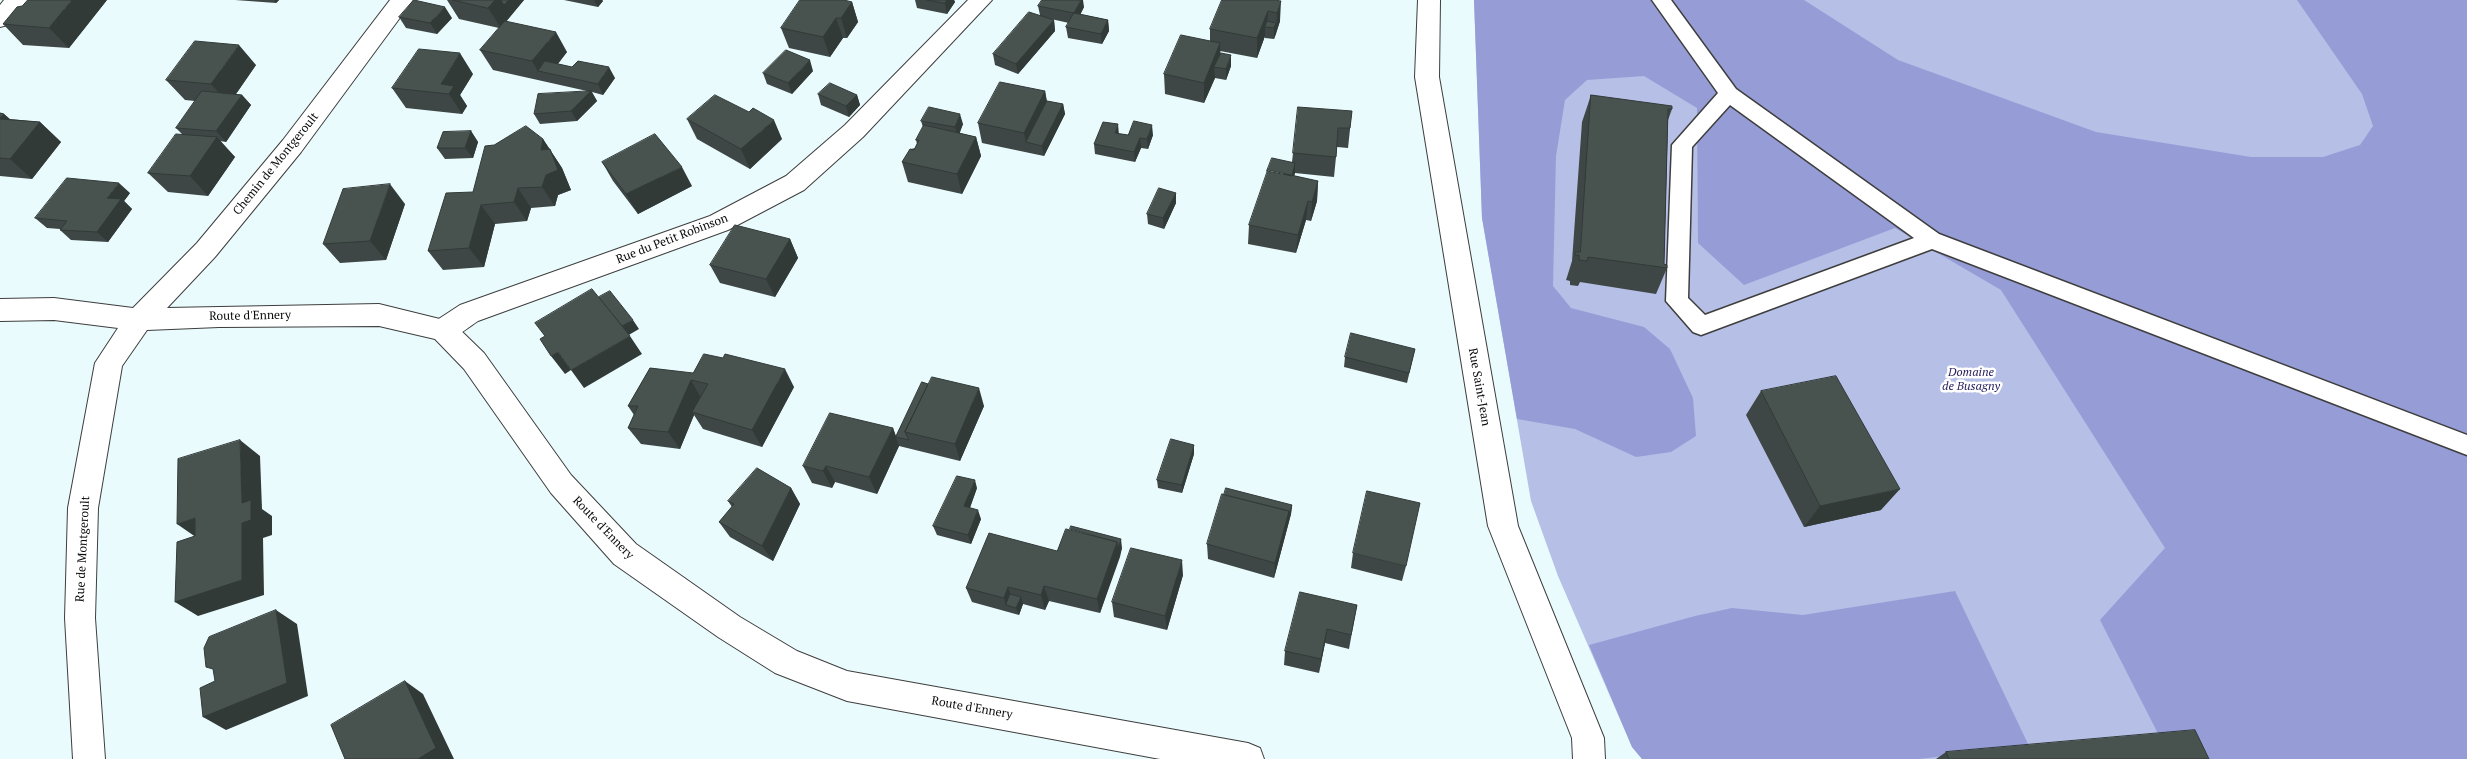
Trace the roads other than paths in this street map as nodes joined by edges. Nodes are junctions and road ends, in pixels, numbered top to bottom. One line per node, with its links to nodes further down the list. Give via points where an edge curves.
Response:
1 (17, 0): 6 (street)
2 (402, 0): 10 (street, Chemin de Montgeroult, via 292,146 206,250)
3 (981, 0): 11 (street, Rue du Petit Robinson, via 854,131 795,183 719,223 469,313)
4 (1428, 0): 15 (street, Rue Saint-Jean, via 1427,77 1503,526 1588,738)
5 (1661, 0): 7 (lane)
6 (0, 20)
7 (1729, 94): 8 (lane); 8 (lane, via 1682,145 1677,301 1701,326)
8 (1932, 240): 12 (lane)
9 (0, 310): 10 (street, Route d'Ennery, via 54,310)
10 (139, 320): 11 (street, Route d'Ennery, via 379,314); 13 (street, Rue de Montgeroult, via 109,363 83,508 80,618)
11 (443, 330): 14 (street, Route d'Ennery, via 474,360 562,484 625,554 729,627 786,662 847,686)
12 (2467, 445)
13 (89, 759)
14 (1248, 759)
15 (1589, 759)

